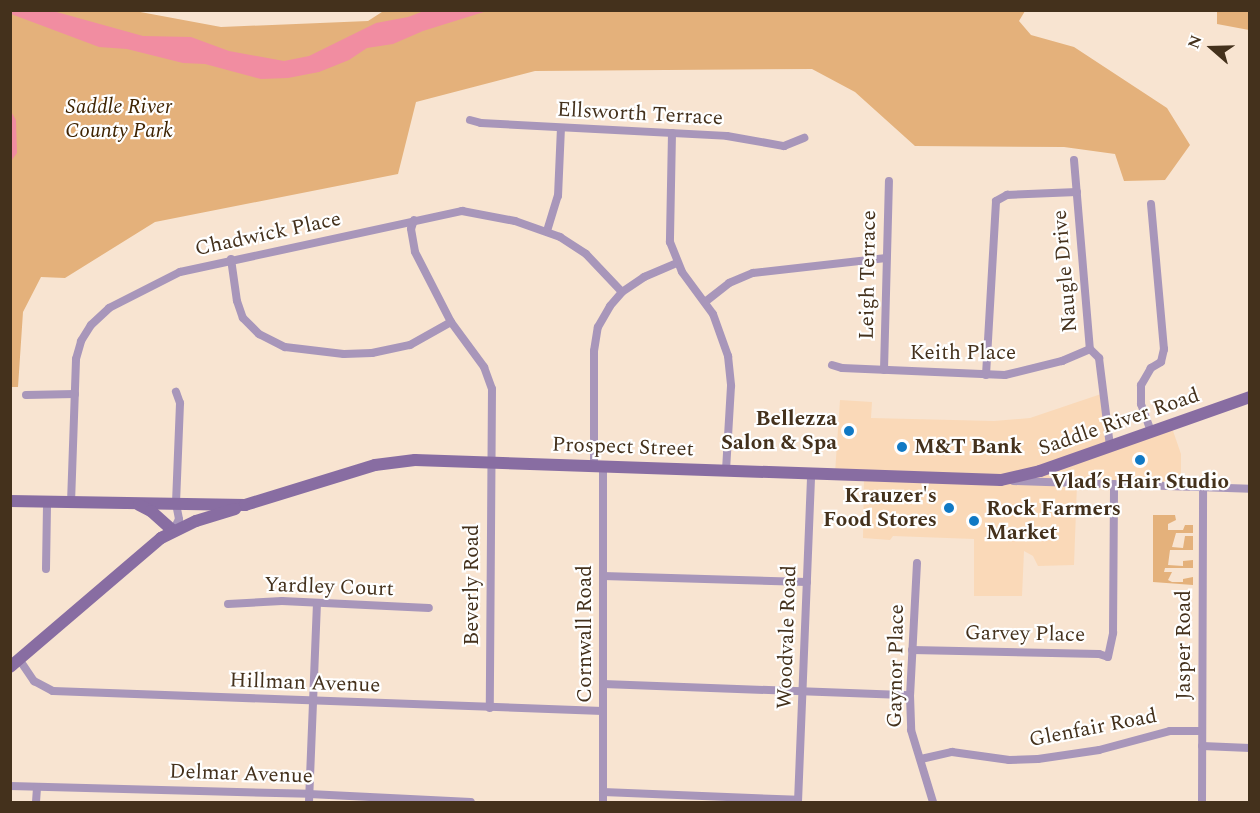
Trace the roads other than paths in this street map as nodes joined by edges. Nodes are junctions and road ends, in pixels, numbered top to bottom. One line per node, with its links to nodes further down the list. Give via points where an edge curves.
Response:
1 (470, 120): 2 (street, Ellsworth Terrace)
2 (561, 128): 3 (street, Ellsworth Terrace); 10 (street, via 558,196)
3 (672, 133): 4 (street, Ellsworth Terrace, via 727,136 784,146); 13 (street, via 669,231)
4 (804, 138)
5 (1074, 160): 7 (street, Naugle Drive)
6 (889, 181): 11 (street, Leigh Terrace)
7 (1077, 192): 17 (street, Naugle Drive); 20 (street, via 1007,195 996,201)
8 (1151, 204): 25 (street, via 1164,349 1161,362 1150,368 1141,385 1141,404)
9 (414, 220): 10 (street, Chadwick Place, via 462,211); 12 (street, Chadwick Place); 16 (street, Beverly Road, via 411,229 415,252)
10 (547, 231): 14 (street, Chadwick Place, via 585,254)
11 (886, 258): 15 (street, via 753,273 729,283); 19 (street, Leigh Terrace)
12 (231, 259): 16 (street, via 243,318 259,334 285,347 372,353 410,345); 23 (street, Chadwick Place, via 168,277 99,316 85,332 78,351)
13 (677, 263): 14 (street, Cornwall Road, via 644,277); 15 (street)
14 (622, 292): 28 (street, Cornwall Road, via 604,315 595,339)
15 (705, 302): 29 (street, via 722,336 730,371)
16 (451, 321): 27 (street, Beverly Road, via 489,378 493,401)
17 (1090, 349): 20 (street, Keith Place, via 1021,373); 26 (street, Naugle Drive, via 1099,358)
18 (832, 365): 19 (street, Keith Place)
19 (884, 370): 20 (street, Keith Place)
20 (986, 375)
21 (176, 392): 38 (street, via 180,403)
22 (26, 394): 23 (street)
23 (75, 394): 37 (street, Chadwick Place)
24 (1250, 397): 25 (main road, Saddle River Road)
25 (1152, 432): 26 (main road, Saddle River Road)
26 (1110, 446): 31 (main road, Saddle River Road, via 1040,471)
27 (491, 463): 28 (main road, Prospect Street); 40 (main road, Prospect Street, via 393,461); 55 (street, Beverly Road)
28 (599, 466): 29 (main road, Prospect Street); 44 (street, Cornwall Road)
29 (726, 470): 30 (main road, Prospect Street)
30 (812, 472): 31 (main road, Prospect Street); 45 (street, Woodvale Road)
31 (1001, 480): 32 (street, Prospect Street)
32 (1114, 484): 33 (street, Prospect Street); 49 (street, Garvey Place, via 1113,633 1108,657)
33 (1203, 487): 34 (street, Prospect Street); 57 (street, Jasper Road)
34 (1250, 489)
35 (10, 501): 36 (main road, Prospect Street)
36 (47, 502): 37 (main road, Prospect Street); 43 (street)
37 (71, 503): 39 (main road, Prospect Street)
38 (176, 503): 39 (main road, Prospect Street); 40 (main road, Prospect Street); 41 (street, via 168,519)
39 (138, 504): 41 (main road)
40 (245, 506): 41 (main road)
41 (173, 531): 50 (main road)
42 (917, 563): 49 (street, Gaynor Place)
43 (46, 569)
44 (603, 576): 45 (street); 51 (street, Cornwall Road)
45 (807, 582): 52 (street, Woodvale Road)
46 (317, 603): 47 (street, Yardley Court); 48 (street, Yardley Court); 54 (street)
47 (228, 604)
48 (429, 608)
49 (912, 650): 53 (street, Gaynor Place)
50 (15, 663): 54 (street, Hillman Avenue, via 34,681 53,691)
51 (603, 684): 52 (street); 56 (street, Cornwall Road)
52 (803, 691): 53 (street); 65 (street, Woodvale Road)
53 (909, 695): 60 (street, Gaynor Place, via 911,730)
54 (314, 701): 55 (street, Hillman Avenue); 64 (street)
55 (490, 708): 56 (street, Hillman Avenue)
56 (603, 711): 63 (street, Cornwall Road)
57 (1202, 731): 58 (street, Jasper Road); 60 (street, Glenfair Road, via 1170,731 1099,750 1038,759 1009,760 952,752)
58 (1202, 746): 59 (street); 70 (street, Jasper Road)
59 (1250, 748)
60 (921, 759): 69 (street, Gaynor Place)
61 (10, 786): 62 (street, Delmar Avenue)
62 (37, 787): 64 (street, Delmar Avenue); 66 (street)
63 (603, 792): 65 (street); 68 (street, Cornwall Road)
64 (309, 798): 67 (street, Delmar Avenue)
65 (798, 801)
66 (36, 802)
67 (471, 802)
68 (603, 802)
69 (933, 802)
70 (1202, 802)

